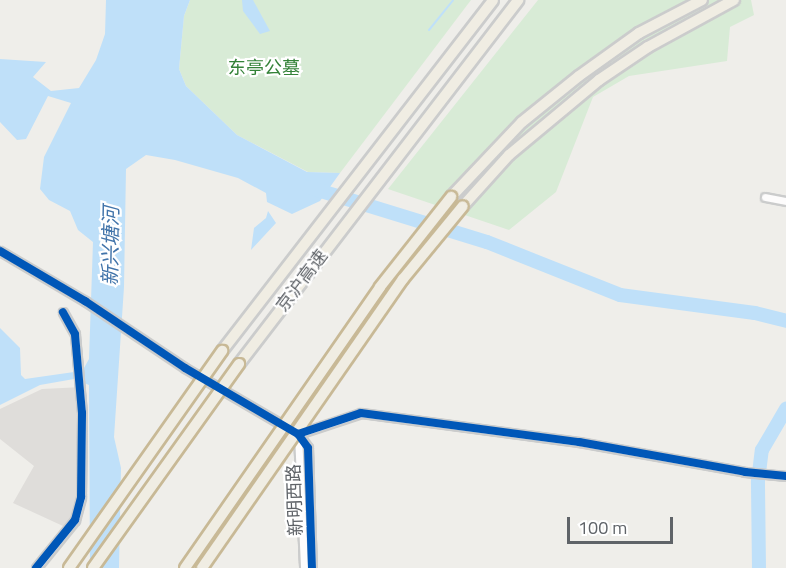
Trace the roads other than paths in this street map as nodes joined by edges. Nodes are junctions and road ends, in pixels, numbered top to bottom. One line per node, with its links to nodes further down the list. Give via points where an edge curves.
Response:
1 (493, 0): 12 (highway, 京沪高速, bridge, via 222,351)
2 (518, 0): 13 (highway, 京沪高速, bridge, via 239,363)
3 (702, 0): 14 (highway, bridge, via 639,33 579,76 522,122 451,197 381,287)
4 (734, 0): 15 (highway, bridge, via 648,47 599,80 509,155 396,288)
5 (765, 198): 6 (street)
6 (786, 201)
7 (0, 250): 9 (street, via 85,300 185,368)
8 (63, 312): 11 (street, via 75,334 79,379 79,512)
9 (298, 434): 10 (street, via 361,413 579,442); 16 (street, 新明西路); 17 (street, 新明西路, via 308,448)
10 (786, 476)
11 (36, 568)
12 (69, 568)
13 (93, 568)
14 (184, 568)
15 (202, 568)
16 (304, 568)
17 (312, 568)

